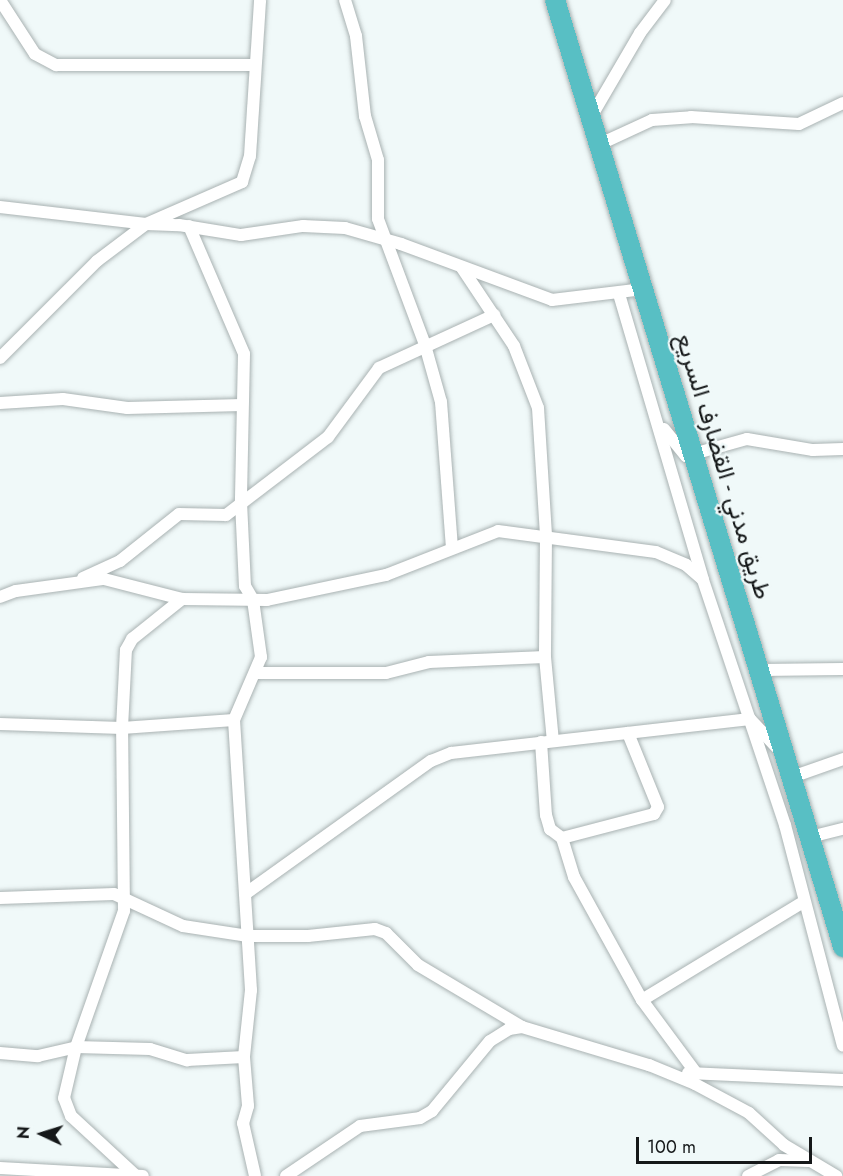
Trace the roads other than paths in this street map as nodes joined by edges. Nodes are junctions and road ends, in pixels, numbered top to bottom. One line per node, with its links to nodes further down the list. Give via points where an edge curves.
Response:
1 (0, 0): 6 (street, via 35,54 56,65)
2 (260, 0): 6 (street)
3 (345, 0): 13 (street, via 356,36 365,116 378,160 376,206)
4 (555, 0): 8 (highway, طريق مدني - القضارف السريع)
5 (665, 0): 8 (street, via 636,40)
6 (254, 65): 11 (street, via 250,156 242,182)
7 (843, 103): 9 (street, via 799,124 691,117 652,120)
8 (591, 117): 9 (highway, طريق مدني - القضارف السريع)
9 (600, 144): 15 (highway, طريق مدني - القضارف السريع)
10 (0, 207): 11 (street)
11 (146, 224): 12 (street); 19 (street, via 97,261)
12 (189, 226): 13 (street, via 241,235 324,225); 21 (street, via 220,305 241,344)
13 (384, 239): 14 (street); 18 (street)
14 (462, 268): 16 (street, via 552,300); 17 (street)
15 (643, 289): 16 (street); 24 (highway, طريق مدني - القضارف السريع)
16 (619, 294): 22 (street)
17 (494, 315): 18 (street); 26 (street, via 514,346 538,408)
18 (426, 345): 25 (street, via 379,368 328,437); 27 (street, via 444,421)
19 (0, 358)
20 (0, 403): 21 (street, via 63,399 127,408)
21 (242, 405): 25 (street)
22 (659, 421): 24 (street, via 678,450); 28 (street)
23 (843, 449): 24 (street, via 813,450 747,439)
24 (694, 456): 34 (highway, طريق مدني - القضارف السريع)
25 (241, 502): 29 (street, via 220,517 179,514 120,561); 32 (street, via 245,586)
26 (546, 536): 27 (street, via 498,531); 28 (street, via 656,552 686,565); 33 (street)
27 (452, 548): 32 (street, via 386,575)
28 (703, 580): 37 (street)
29 (77, 581): 30 (street); 31 (street, via 119,582)
30 (0, 597)
31 (182, 599): 32 (street); 40 (street, via 132,639 126,650)
32 (253, 600): 36 (street, via 261,645)
33 (545, 657): 36 (street, via 429,662 375,673); 42 (street)
34 (761, 669): 35 (street); 44 (highway, طريق مدني - القضارف السريع)
35 (843, 669)
36 (256, 673): 38 (street)
37 (750, 719): 41 (street); 44 (street); 51 (street, via 785,825)
38 (234, 720): 40 (street); 48 (street)
39 (0, 724): 40 (street)
40 (122, 728): 49 (street)
41 (627, 733): 42 (street); 47 (street, via 658,807 654,814)
42 (547, 741): 47 (street, via 546,815 550,829); 48 (street, via 451,753 431,761)
43 (843, 759): 44 (street)
44 (789, 767): 46 (highway, طريق مدني - القضارف السريع)
45 (843, 829): 46 (street)
46 (810, 837): 53 (highway, طريق مدني - القضارف السريع)
47 (562, 838): 54 (street, via 574,877)
48 (245, 894): 52 (street)
49 (125, 897): 50 (street, via 104,894); 52 (street, via 183,926); 57 (street, via 121,922)
50 (0, 898)
51 (803, 902): 54 (street); 56 (street)
52 (248, 936): 55 (street, via 309,936 375,929 387,933 418,965); 59 (street, via 251,990)
53 (843, 947)
54 (642, 1000): 61 (street)
55 (522, 1027): 60 (street); 67 (street, via 508,1029 490,1041 432,1112 420,1118 360,1126)
56 (843, 1046)
57 (76, 1047): 58 (street, via 38,1056); 59 (street, via 150,1049 187,1059); 65 (street, via 65,1107)
58 (0, 1053)
59 (244, 1057): 66 (street, via 249,1090 243,1123)
60 (669, 1072): 61 (street); 63 (street, via 749,1113)
61 (696, 1073): 62 (street)
62 (843, 1080)
63 (812, 1162): 68 (street, via 779,1160); 69 (street)
64 (0, 1168): 65 (street)
65 (139, 1175)
66 (255, 1176)
67 (286, 1176)
68 (748, 1176)
69 (836, 1176)

